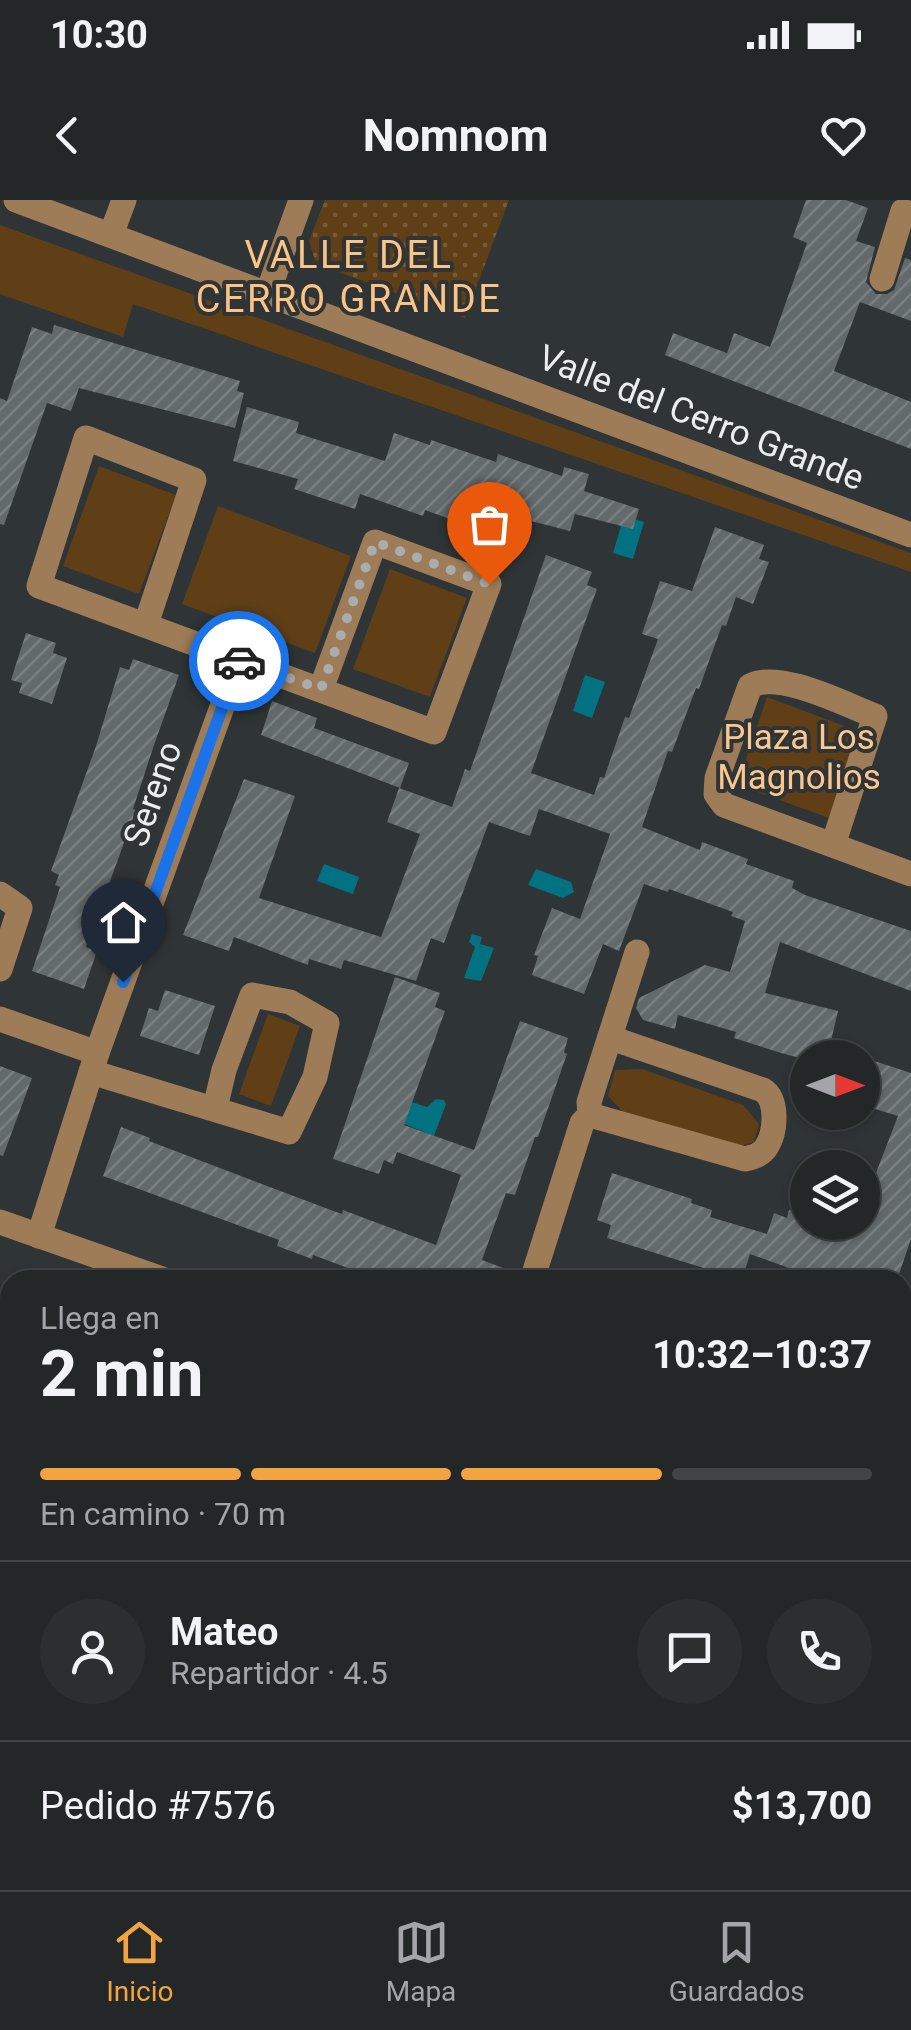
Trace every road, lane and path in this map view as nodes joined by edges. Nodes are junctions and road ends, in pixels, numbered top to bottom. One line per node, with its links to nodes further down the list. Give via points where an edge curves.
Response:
1 (16, 200): 5 (street, Valle del Cerro Grande)
2 (124, 200): 5 (street)
3 (300, 200): 7 (street)
4 (907, 208): 6 (street)
5 (111, 236): 7 (street, Valle del Cerro Grande)
6 (882, 280)
7 (268, 292): 8 (street, Valle del Cerro Grande)
8 (911, 535)
9 (146, 624): 9 (street, via 194,480 86,438 39,586); 10 (street)
10 (239, 660): 11 (street); 19 (street, Sereno)
11 (321, 689): 11 (street, via 434,732 489,584 375,542)
12 (833, 845): 12 (street, via 875,716 761,680 750,686 716,794 724,806); 13 (street)
13 (911, 874)
14 (0, 894): 16 (street, via 20,908)
15 (638, 952): 18 (street)
16 (0, 969)
17 (0, 1019): 19 (street)
18 (611, 1038): 21 (street); 21 (street, via 771,1096 768,1146 745,1160)
19 (94, 1062): 20 (street); 23 (street, Sereno)
20 (216, 1108): 20 (street, via 289,1132 315,1077 327,1023 290,1002 252,995)
21 (590, 1114): 25 (street)
22 (0, 1222): 23 (street)
23 (39, 1236): 24 (street)
24 (136, 1270)
25 (535, 1270)

